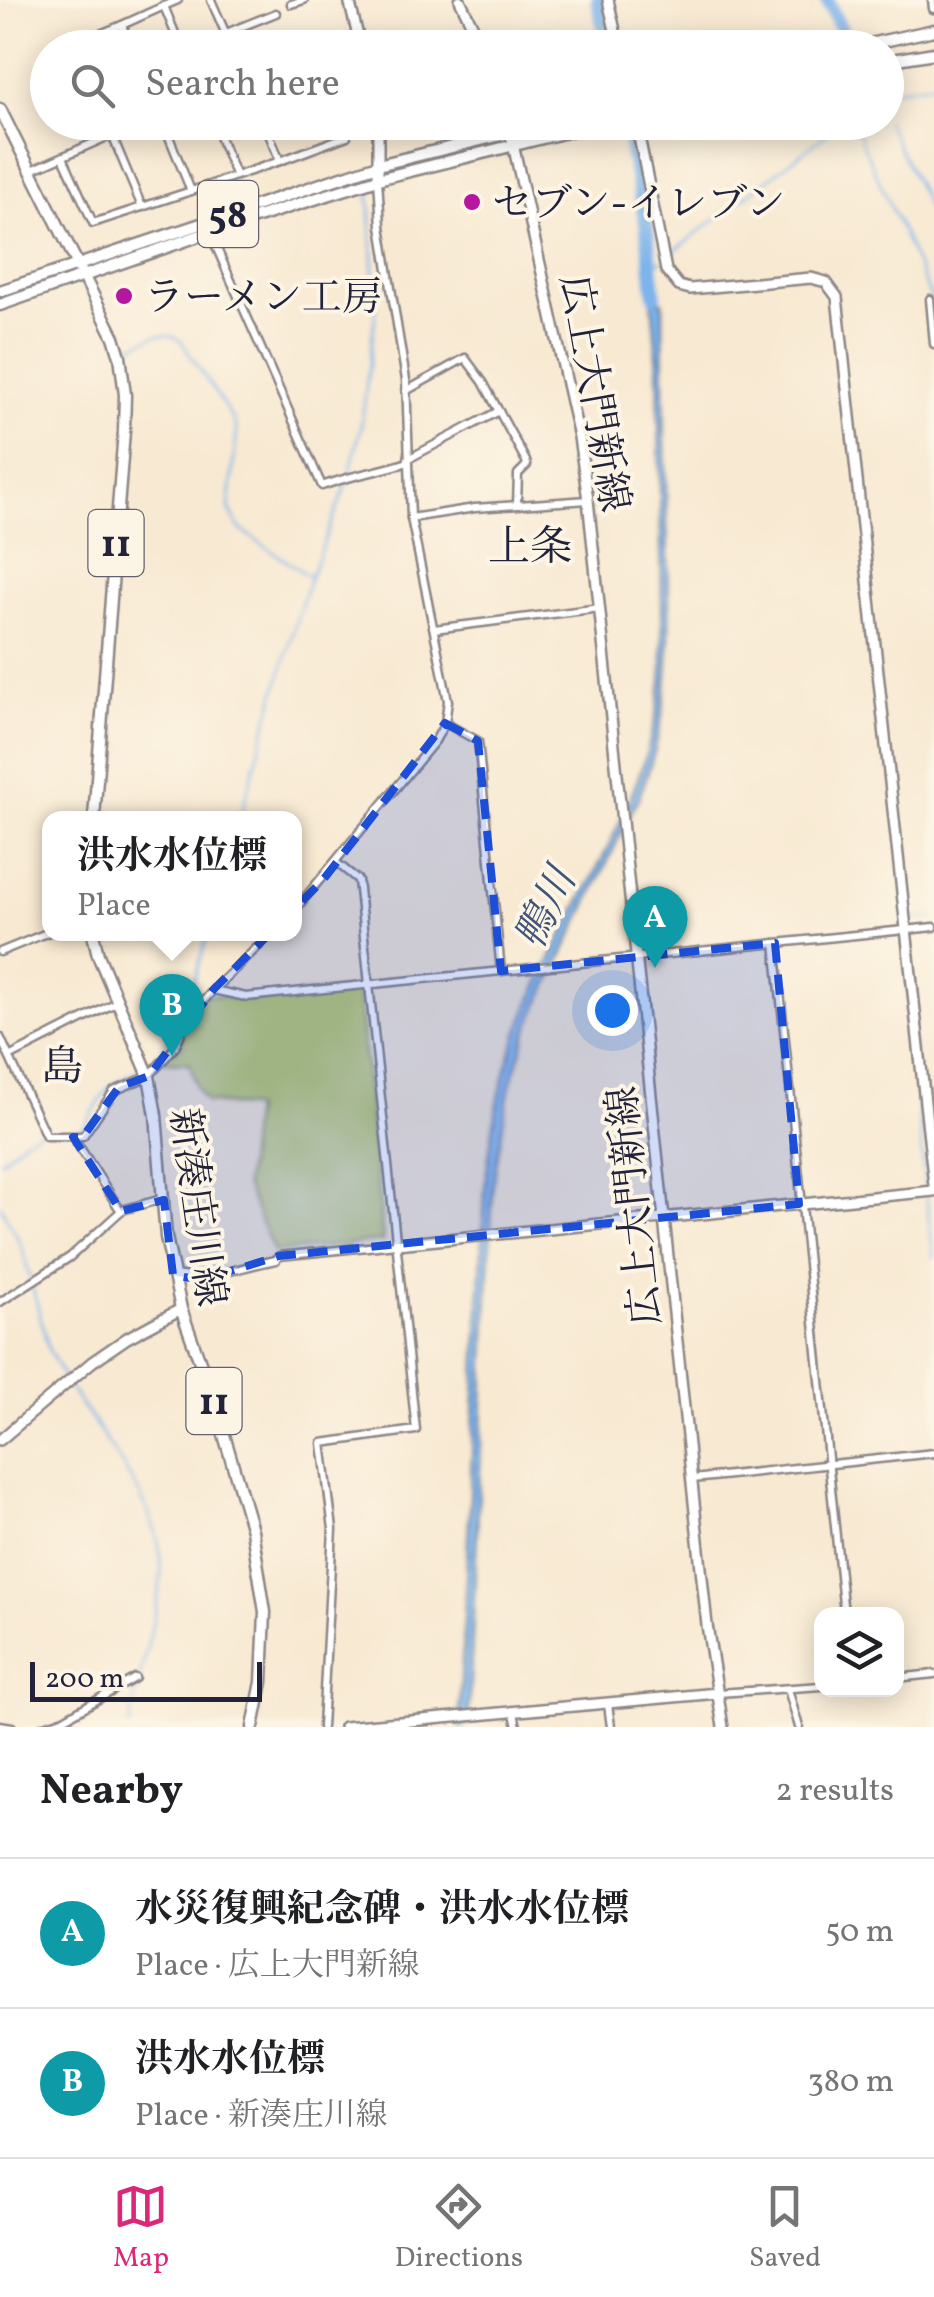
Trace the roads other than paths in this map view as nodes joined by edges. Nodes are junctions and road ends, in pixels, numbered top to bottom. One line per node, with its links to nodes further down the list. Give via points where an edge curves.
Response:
1 (178, 0): 8 (street)
2 (211, 0): 14 (street)
3 (304, 0): 7 (street)
4 (349, 0): 16 (street)
5 (460, 0): 17 (street)
6 (608, 0): 18 (street)
7 (291, 4)
8 (164, 6): 10 (street); 13 (street)
9 (276, 13): 15 (street)
10 (122, 25): 11 (street); 12 (street)
11 (110, 30)
12 (124, 30)
13 (174, 30)
14 (225, 30)
15 (234, 30)
16 (357, 30)
17 (475, 30)
18 (615, 30)
19 (934, 30): 20 (main road)
20 (904, 37)
21 (934, 53): 22 (main road)
22 (904, 57)
23 (0, 109): 39 (main road, 11)
24 (101, 140): 36 (street)
25 (114, 140): 43 (street)
26 (170, 140): 42 (street)
27 (221, 140): 40 (street)
28 (271, 140): 37 (street)
29 (336, 140): 37 (street)
30 (378, 140): 38 (street)
31 (468, 140): 38 (main road, 58)
32 (513, 140): 35 (street, 広上大門新線)
33 (538, 140): 35 (main road, 58)
34 (640, 140): 63 (street, via 666,270 679,286 811,278 826,282 837,297)
35 (514, 146): 41 (main road, 58); 53 (street, 広上大門新線)
36 (63, 157): 39 (street); 43 (street, via 93,223)
37 (280, 161): 40 (street)
38 (378, 166): 41 (street); 45 (main road, 58)
39 (32, 170): 45 (main road, 11)
40 (236, 176): 42 (street)
41 (378, 179): 44 (main road, 58); 50 (street)
42 (191, 190): 43 (street)
43 (142, 206)
44 (210, 232): 45 (main road, 58); 52 (street, via 322,486)
45 (81, 270): 46 (main road, 58); 48 (main road, 58); 59 (main road, 11, via 120,356 125,394)
46 (0, 291)
47 (930, 299): 49 (street)
48 (0, 304)
49 (934, 344)
50 (406, 390): 51 (street, via 464,358); 52 (street)
51 (499, 411): 52 (street); 54 (street, via 527,465 518,474)
52 (408, 461): 55 (street)
53 (588, 500): 54 (street); 56 (street, 広上大門新線)
54 (517, 505): 55 (street)
55 (411, 518): 57 (street)
56 (601, 608): 57 (street); 69 (street, 広上大門新線)
57 (434, 629): 58 (street)
58 (446, 724): 60 (street); 70 (street, via 478,741)
59 (95, 811)
60 (337, 862): 61 (street); 71 (street, via 358,880)
61 (302, 901)
62 (934, 926): 63 (street)
63 (905, 930): 67 (street); 78 (street)
64 (42, 935): 68 (street)
65 (95, 941): 73 (main road, 新湊庄川線 / 11)
66 (264, 941): 72 (street)
67 (775, 943): 69 (street); 80 (street)
68 (0, 952)
69 (637, 958): 70 (street); 82 (street, 広上大門新線)
70 (501, 971): 71 (street)
71 (368, 986): 72 (street, via 246,997); 83 (street)
72 (212, 990): 76 (street)
73 (119, 1002): 75 (street); 76 (main road, 新湊庄川線 / 11)
74 (0, 1037): 75 (street)
75 (6, 1053): 77 (street, via 46,1136)
76 (148, 1076): 77 (street, via 114,1091 83,1136); 79 (main road, 新湊庄川線 / 11)
77 (73, 1137): 81 (street)
78 (934, 1188): 80 (street)
79 (164, 1199): 81 (street); 84 (main road, 新湊庄川線 / 11)
80 (800, 1204): 82 (street); 89 (street)
81 (120, 1211): 85 (street, via 70,1257)
82 (664, 1218): 83 (street); 90 (street, 広上大門新線)
83 (397, 1244): 84 (street, via 279,1256 202,1280); 104 (street, via 416,1430 322,1444 334,1529)
84 (173, 1275): 86 (main road, 新湊庄川線 / 11)
85 (2, 1297)
86 (181, 1309): 87 (street, via 92,1362); 103 (main road, 新湊庄川線 / 11, via 233,1464 262,1586 262,1682)
87 (0, 1440)
88 (934, 1453): 89 (street)
89 (829, 1464): 90 (street); 91 (street)
90 (693, 1479): 97 (street, 広上大門新線)
91 (843, 1607)
92 (934, 1674): 93 (street)
93 (904, 1677)
94 (135, 1678): 102 (street)
95 (814, 1687): 96 (street)
96 (788, 1690): 97 (street); 109 (street)
97 (718, 1692): 98 (street); 108 (street, 広上大門新線)
98 (608, 1704): 99 (street); 107 (street)
99 (514, 1713): 105 (street); 106 (street)
100 (0, 1725): 101 (street)
101 (12, 1727)
102 (42, 1727)
103 (252, 1727)
104 (322, 1727)
105 (344, 1727)
106 (517, 1727)
107 (611, 1727)
108 (724, 1727)
109 (799, 1727)

